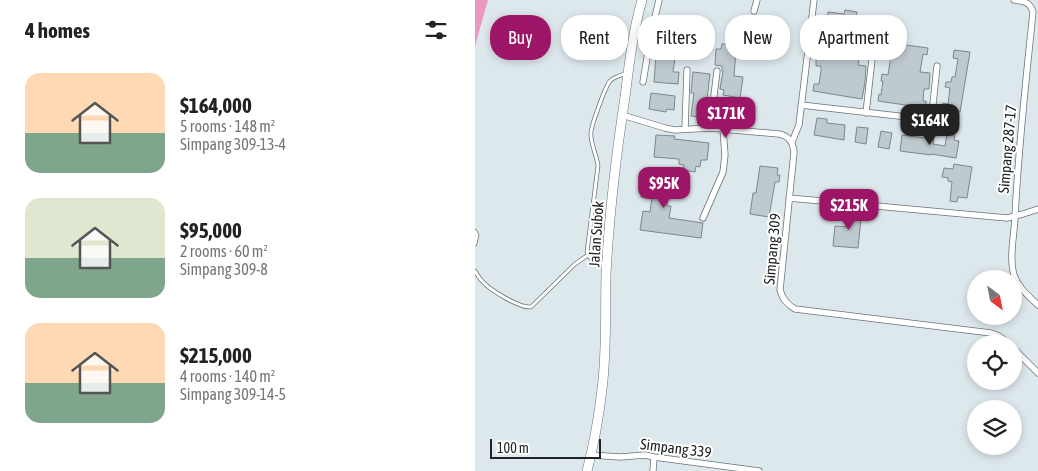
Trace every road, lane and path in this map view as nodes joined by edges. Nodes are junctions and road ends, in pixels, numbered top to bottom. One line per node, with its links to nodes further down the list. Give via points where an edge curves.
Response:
1 (642, 0): 11 (main road, Jalan Subok)
2 (659, 0): 12 (street)
3 (757, 0): 6 (street)
4 (814, 0): 13 (street, Simpang 309)
5 (1015, 0): 22 (street, Simpang 287-17, via 1028,3 1033,12)
6 (754, 11)
7 (872, 60): 14 (street)
8 (937, 66): 14 (street, via 932,114 928,118)
9 (687, 70): 17 (street)
10 (717, 70): 16 (street)
11 (628, 73): 15 (main road, Jalan Subok); 26 (lane, via 614,78 606,86 591,130 599,166)
12 (643, 82)
13 (801, 105): 14 (street); 19 (street, Simpang 309, via 799,125)
14 (865, 113)
15 (622, 115): 17 (street, via 665,128); 27 (main road, Jalan Subok)
16 (710, 128): 17 (street); 18 (street)
17 (685, 129)
18 (723, 129): 19 (street, via 784,135); 23 (street, via 723,172)
19 (792, 142): 20 (street, Simpang 309)
20 (789, 198): 22 (street, via 1007,218); 30 (street, Simpang 309, via 780,290 787,304 795,309)
21 (1038, 209): 22 (street)
22 (1015, 216): 29 (street, Simpang 287-17, via 1013,272 1023,291)
23 (703, 218)
24 (475, 231): 25 (lane)
25 (475, 244)
26 (588, 255): 27 (lane, via 592,261); 28 (lane, via 531,307 492,289)
27 (607, 265): 33 (main road, Jalan Subok, via 603,387)
28 (475, 271)
29 (1038, 304)
30 (996, 335)
31 (1022, 357): 32 (street)
32 (1038, 373)
33 (591, 455): 34 (street, Simpang 339, via 645,455); 35 (main road, Jalan Subok)
34 (653, 458): 36 (street); 37 (street, Simpang 339)
35 (587, 471)
36 (653, 471)
37 (759, 471)

